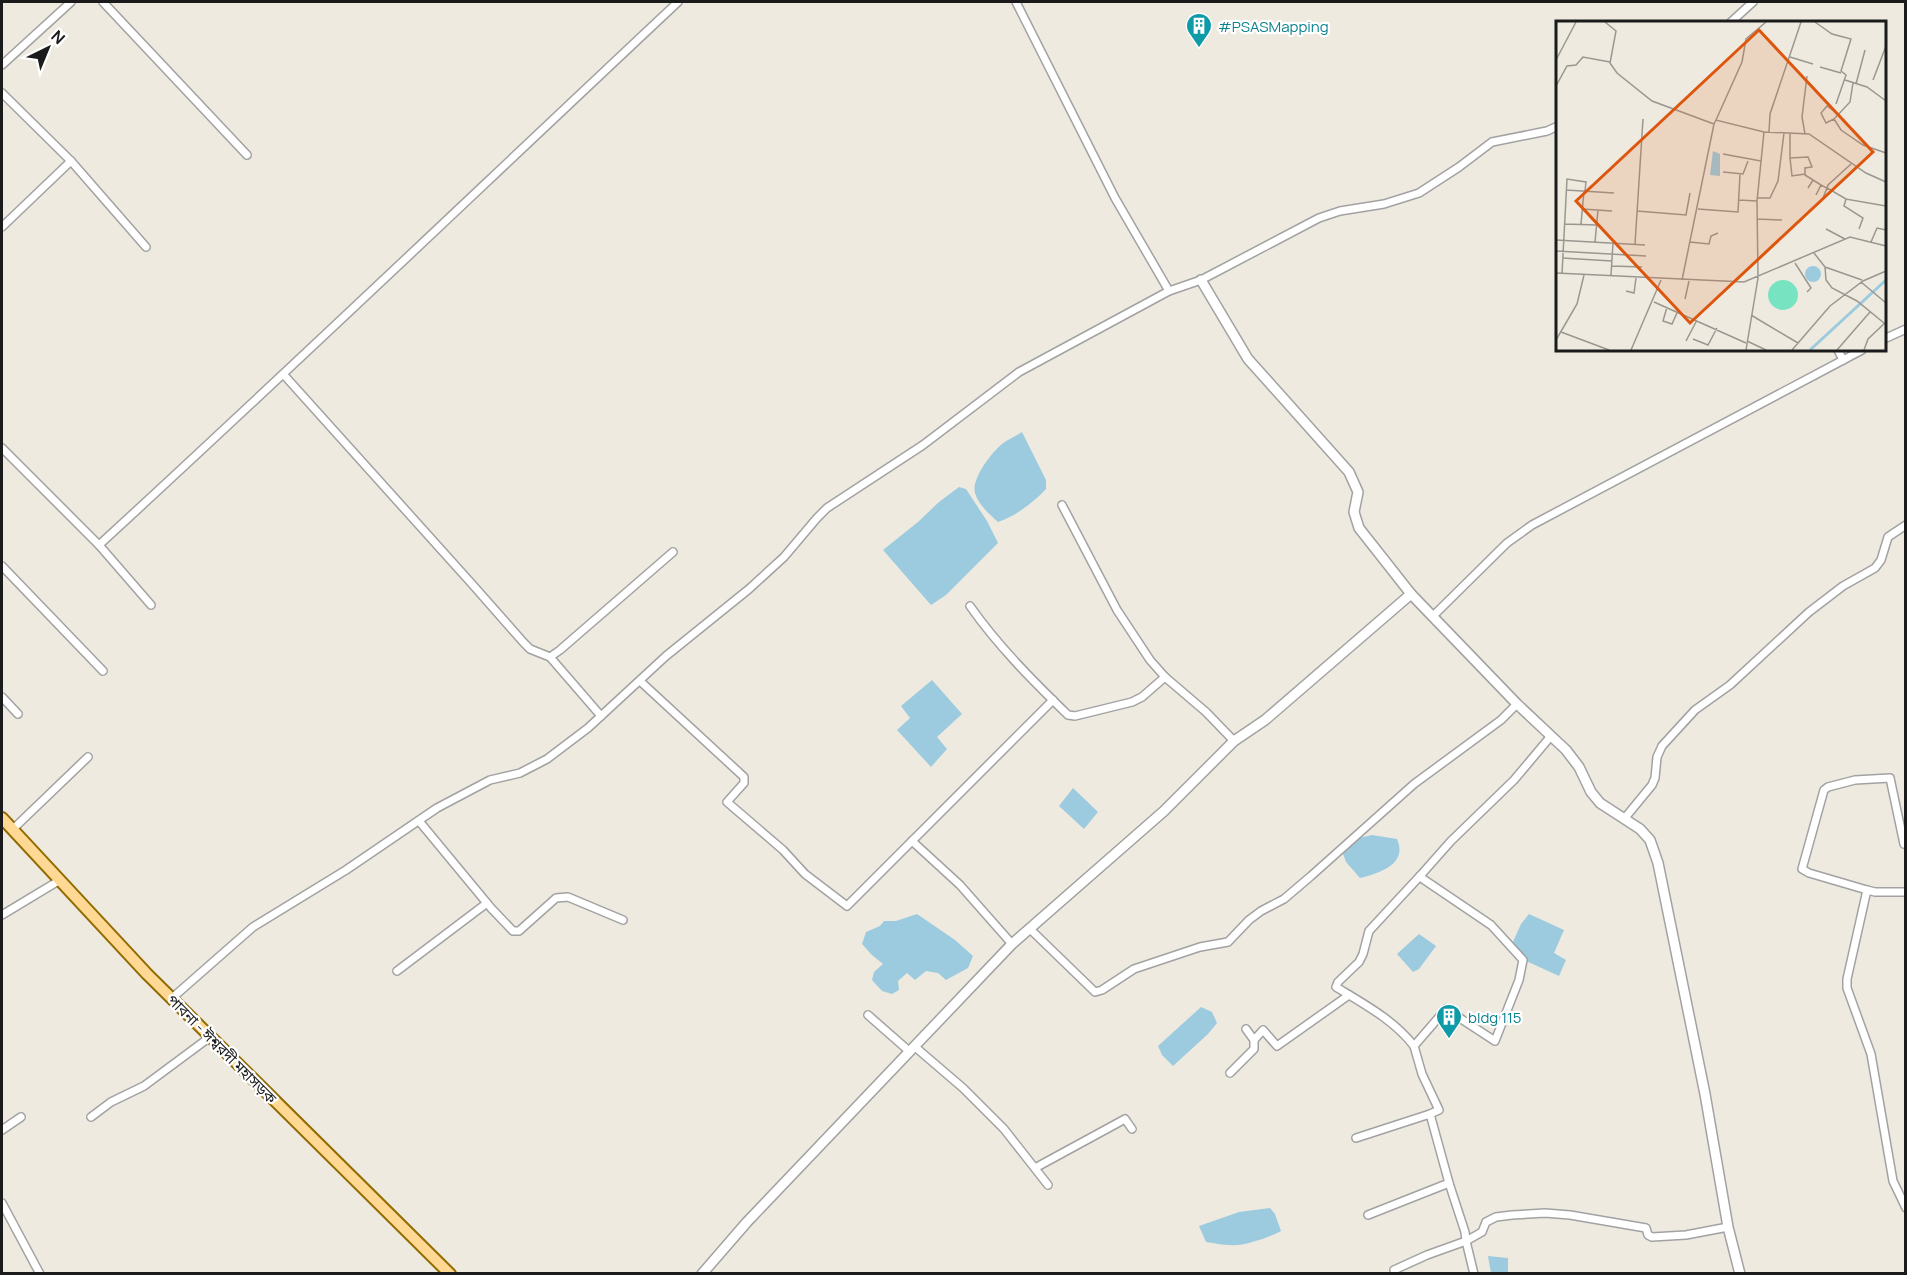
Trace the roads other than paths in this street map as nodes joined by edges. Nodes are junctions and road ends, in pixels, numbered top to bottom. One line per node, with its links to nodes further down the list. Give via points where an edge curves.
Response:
1 (71, 2): 7 (street)
2 (103, 2): 10 (street)
3 (678, 2): 21 (street)
4 (1016, 2): 15 (street, via 1115,198)
5 (1753, 2): 6 (street)
6 (1732, 21)
7 (2, 65)
8 (2, 93): 11 (street)
9 (1556, 126): 14 (street, via 1492,142 1419,193 1318,218)
10 (247, 155)
11 (71, 161): 12 (street); 13 (street)
12 (2, 227)
13 (146, 247)
14 (1202, 280): 15 (street); 28 (street, via 1248,359 1349,472 1358,492 1354,512 1359,528)
15 (1169, 291): 35 (street, via 1019,372 923,445 827,508 784,557)
16 (1905, 329): 17 (street)
17 (1886, 338)
18 (1838, 351): 20 (street)
19 (1860, 351): 20 (street)
20 (1843, 360): 31 (street, via 1532,525 1507,543)
21 (284, 375): 25 (street); 32 (street, via 524,644)
22 (2, 448): 25 (street)
23 (1062, 505): 34 (street, via 1117,610)
24 (1905, 525): 45 (street, via 1888,537 1875,568 1809,612 1730,685 1695,710 1662,746 1652,785)
25 (99, 545): 29 (street)
26 (673, 552): 32 (street)
27 (2, 566): 33 (street)
28 (1411, 594): 31 (street); 42 (street, via 1265,720)
29 (151, 605)
30 (970, 606): 37 (street)
31 (1433, 616): 38 (street)
32 (550, 657): 40 (street)
33 (103, 671)
34 (1165, 677): 37 (street, via 1132,702 1075,716 1068,715); 42 (street)
35 (639, 681): 40 (street); 48 (street, via 744,777 744,783 727,802 843,906 850,904)
36 (2, 697): 39 (street)
37 (1053, 700): 48 (street)
38 (1517, 704): 41 (street); 57 (street, via 1413,784 1311,876 1284,899 1249,920 1228,942 1134,969 1095,992)
39 (18, 714)
40 (601, 716): 46 (street, via 547,759 520,773 490,780)
41 (1551, 736): 45 (street, via 1579,767 1600,803); 50 (street, via 1514,780)
42 (1234, 741): 57 (street, via 1164,811)
43 (88, 757): 47 (street)
44 (2, 819): 47 (main road, পাবনা - ঈশ্বরদী মহাসড়ক)
45 (1624, 819): 81 (street, via 1640,829 1654,848)
46 (419, 821): 54 (street); 61 (street, via 253,927)
47 (12, 830): 51 (main road, পাবনা - ঈশ্বরদী মহাসড়ক)
48 (912, 842): 58 (street, via 960,885)
49 (1904, 844): 52 (street, via 1890,778 1855,780 1824,790 1802,869)
50 (1420, 876): 60 (street, via 1369,931 1359,962 1338,982 1336,987); 66 (street, via 1491,925 1523,960 1495,1041 1446,1008)
51 (60, 880): 55 (street); 61 (main road, পাবনা - ঈশ্বরদী মহাসড়ক)
52 (1867, 890): 53 (street); 79 (street, via 1848,968 1847,988 1871,1054 1893,1181)
53 (1905, 892)
54 (487, 903): 56 (street, via 513,931 556,898 568,897); 59 (street)
55 (2, 915)
56 (623, 920)
57 (1030, 929): 58 (street)
58 (1012, 944): 67 (street)
59 (397, 971)
60 (1349, 995): 65 (street, via 1277,1046 1263,1030); 66 (street, via 1404,1033)
61 (171, 999): 64 (main road, পাবনা - ঈশ্বরদী মহাসড়ক)
62 (868, 1015): 67 (street)
63 (1245, 1029): 65 (street)
64 (210, 1037): 71 (street, via 144,1086); 85 (main road, পাবনা - ঈশ্বরদী মহাসড়ক)
65 (1254, 1040): 68 (street, via 1254,1049)
66 (1414, 1046): 69 (street, via 1438,1110)
67 (912, 1048): 75 (street, via 974,1098); 86 (street)
68 (1230, 1073)
69 (1430, 1114): 74 (street); 76 (street)
70 (21, 1117): 73 (street)
71 (91, 1117)
72 (1132, 1129): 75 (street, via 1125,1119)
73 (2, 1130)
74 (1356, 1138)
75 (1035, 1168): 77 (street)
76 (1449, 1183): 80 (street); 82 (street)
77 (1048, 1185)
78 (2, 1203): 84 (street)
79 (1905, 1208)
80 (1368, 1215)
81 (1728, 1227): 82 (street, via 1652,1237 1642,1227 1545,1213 1496,1216 1486,1221 1482,1232); 88 (street)
82 (1466, 1241): 83 (street); 87 (street)
83 (1394, 1270)
84 (40, 1274)
85 (450, 1274)
86 (702, 1274)
87 (1474, 1274)
88 (1740, 1274)

